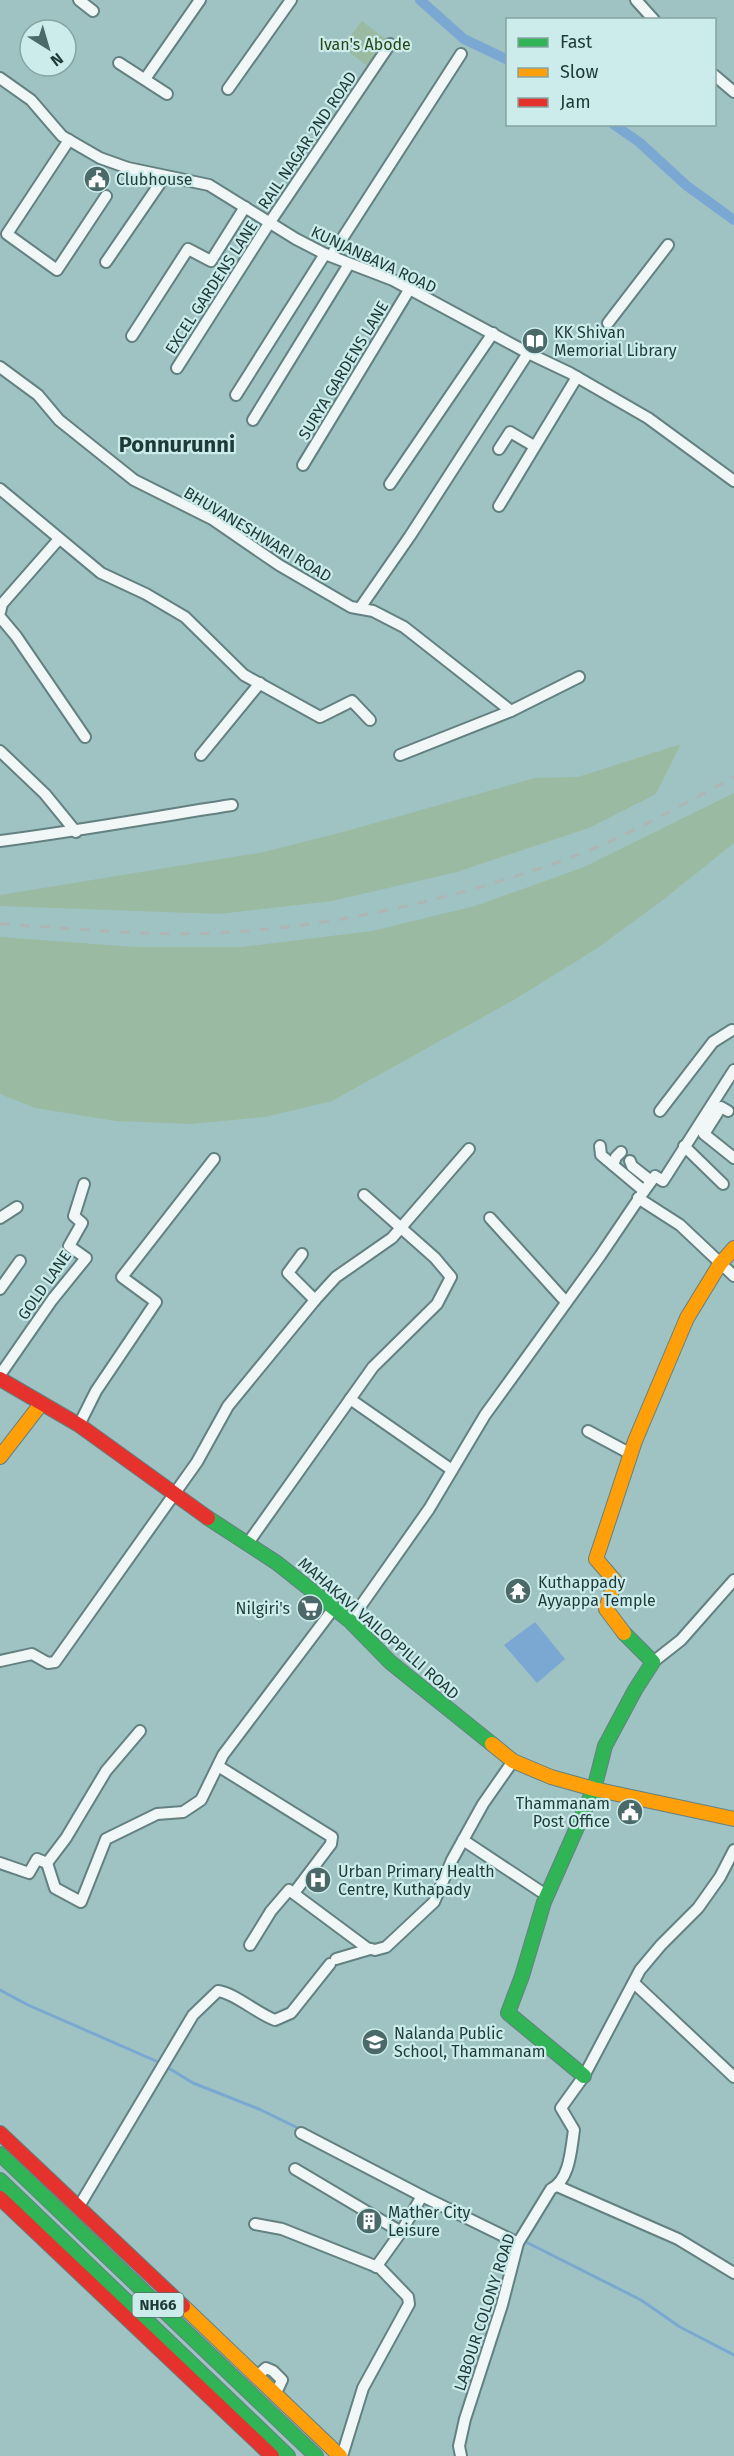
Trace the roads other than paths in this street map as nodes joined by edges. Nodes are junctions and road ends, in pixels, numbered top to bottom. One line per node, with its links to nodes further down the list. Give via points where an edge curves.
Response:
1 (79, 0): 5 (street)
2 (200, 0): 12 (street)
3 (291, 0): 13 (street)
4 (636, 0): 6 (street)
5 (93, 11)
6 (652, 18)
7 (390, 44): 20 (street, RAIL NAGAR 2ND ROAD)
8 (461, 54): 22 (street)
9 (120, 63): 12 (street)
10 (716, 77): 14 (street)
11 (0, 78): 16 (street, KUNJANBAVA ROAD, via 31,100)
12 (145, 80): 15 (street)
13 (228, 88)
14 (734, 92)
15 (167, 94)
16 (69, 140): 17 (street, KUNJANBAVA ROAD, via 100,158); 18 (street, via 7,234 57,270)
17 (165, 176): 19 (street, KUNJANBAVA ROAD, via 209,185); 23 (street)
18 (106, 196)
19 (245, 207): 20 (street, KUNJANBAVA ROAD); 28 (street, via 211,261 188,249)
20 (270, 222): 22 (street, KUNJANBAVA ROAD); 31 (street, EXCEL GARDENS LANE)
21 (668, 245): 26 (street)
22 (328, 255): 24 (street, KUNJANBAVA ROAD); 33 (street)
23 (106, 262)
24 (349, 264): 25 (street, KUNJANBAVA ROAD); 34 (street)
25 (409, 290): 27 (street, KUNJANBAVA ROAD); 37 (street, SURYA GARDENS LANE)
26 (608, 323)
27 (493, 333): 29 (street, KUNJANBAVA ROAD); 39 (street)
28 (132, 336)
29 (528, 353): 32 (street, KUNJANBAVA ROAD); 43 (street)
30 (0, 367): 43 (street, BHUVANESHWARI ROAD, via 38,395 58,420 134,480 212,519 323,591)
31 (177, 368)
32 (577, 376): 35 (street); 38 (street, KUNJANBAVA ROAD, via 648,418)
33 (236, 395)
34 (254, 420)
35 (534, 446): 36 (street, via 510,432); 41 (street)
36 (499, 449)
37 (303, 465)
38 (734, 480)
39 (390, 484)
40 (0, 489): 42 (street)
41 (499, 507)
42 (59, 539): 44 (street, via 2,604); 46 (street, via 101,573 185,617 244,675)
43 (360, 608): 47 (street, BHUVANESHWARI ROAD, via 404,627)
44 (0, 615): 49 (street)
45 (579, 677): 47 (street)
46 (260, 683): 48 (street, via 320,717 352,701); 51 (street)
47 (511, 711): 52 (street)
48 (370, 720)
49 (85, 736)
50 (0, 751): 54 (street, via 45,794)
51 (201, 754)
52 (400, 755)
53 (231, 805): 54 (street)
54 (76, 832): 55 (street)
55 (0, 841)
56 (725, 1020): 57 (street)
57 (733, 1031): 59 (street, via 713,1042)
58 (734, 1070): 61 (street)
59 (660, 1111)
60 (728, 1111): 61 (street, via 721,1107)
61 (700, 1130): 63 (street); 66 (street)
62 (600, 1146): 69 (street, via 601,1155)
63 (684, 1146): 70 (street, via 663,1181 656,1176); 72 (street)
64 (468, 1149): 78 (street)
65 (621, 1152): 69 (street)
66 (734, 1158)
67 (213, 1159): 90 (street, via 122,1277 156,1302 96,1391)
68 (630, 1161): 70 (street)
69 (613, 1165): 74 (street)
70 (651, 1181): 74 (street)
71 (84, 1184): 87 (street, GOLD LANE, via 74,1216 82,1223 69,1246 86,1258)
72 (723, 1184)
73 (364, 1195): 78 (street)
74 (641, 1195): 82 (street, via 680,1225); 86 (street)
75 (16, 1207): 76 (street)
76 (0, 1218)
77 (490, 1218): 86 (street)
78 (401, 1228): 85 (street, via 336,1277); 88 (street, via 451,1277 437,1304 373,1367)
79 (734, 1248): 82 (main road)
80 (302, 1254): 85 (street, via 288,1273)
81 (20, 1261): 84 (street)
82 (720, 1264): 83 (street); 92 (main road, via 687,1318)
83 (734, 1276)
84 (0, 1289)
85 (315, 1300): 95 (street, via 228,1406)
86 (566, 1302): 94 (street, via 485,1415)
87 (0, 1377): 89 (main road, MAHAKAVI VAILOPPILLI ROAD)
88 (350, 1399): 94 (street); 96 (street)
89 (41, 1404): 90 (main road, MAHAKAVI VAILOPPILLI ROAD); 93 (main road)
90 (80, 1425): 95 (main road, MAHAKAVI VAILOPPILLI ROAD)
91 (588, 1431): 92 (street)
92 (631, 1454): 101 (main road, via 596,1559 615,1581 606,1609)
93 (0, 1457)
94 (452, 1470): 99 (street)
95 (175, 1494): 96 (main road, MAHAKAVI VAILOPPILLI ROAD); 100 (street, via 55,1662 48,1664 32,1654)
96 (248, 1543): 98 (main road, MAHAKAVI VAILOPPILLI ROAD)
97 (734, 1580): 101 (street, via 681,1640)
98 (334, 1608): 99 (main road, MAHAKAVI VAILOPPILLI ROAD); 104 (street)
99 (350, 1621): 103 (main road, MAHAKAVI VAILOPPILLI ROAD, via 390,1662)
100 (0, 1661)
101 (653, 1662): 105 (main road, via 605,1746)
102 (140, 1731): 110 (street, via 106,1771)
103 (513, 1761): 105 (main road, MAHAKAVI VAILOPPILLI ROAD, via 551,1778); 107 (street)
104 (218, 1766): 110 (street, via 201,1800 183,1812 157,1814 106,1839 81,1902 55,1888); 112 (street, via 332,1837 331,1844)
105 (594, 1789): 106 (main road, MAHAKAVI VAILOPPILLI ROAD); 116 (main road, via 544,1902 508,2013)
106 (734, 1819)
107 (463, 1840): 111 (street); 114 (street, via 429,1908 386,1947)
108 (734, 1850): 115 (street, via 698,1908 661,1945)
109 (0, 1863): 110 (street, via 28,1873 37,1859)
110 (47, 1863)
111 (540, 1891)
112 (294, 1893): 113 (street, via 286,1893); 114 (street)
113 (250, 1945)
114 (370, 1949): 126 (street, via 333,1961 291,2013 275,2020 227,1992 218,1991 193,2015)
115 (634, 1983): 116 (street); 117 (street)
116 (584, 2076): 123 (street, via 561,2108 574,2130 565,2173)
117 (734, 2077)
118 (0, 2133): 126 (main road)
119 (301, 2133): 124 (street)
120 (0, 2154): 134 (main road, NH66)
121 (295, 2169): 128 (street)
122 (0, 2180): 132 (main road, NH66)
123 (557, 2186): 129 (street, LABOUR COLONY ROAD, via 550,2189); 131 (street, via 678,2239)
124 (422, 2196): 128 (street); 129 (street)
125 (1, 2203): 132 (main road)
126 (78, 2208): 133 (main road)
127 (255, 2224): 130 (street, via 282,2229)
128 (401, 2232): 130 (street)
129 (518, 2243): 139 (street, LABOUR COLONY ROAD, via 465,2419 459,2446)
130 (375, 2267): 138 (street, via 400,2287 409,2304 363,2388)
131 (734, 2273)
132 (155, 2337): 135 (main road); 136 (main road, NH66)
133 (265, 2386): 134 (street); 138 (main road)
134 (254, 2397): 137 (main road, NH66)
135 (272, 2456)
136 (288, 2456)
137 (316, 2456)
138 (341, 2456)
139 (461, 2456)

